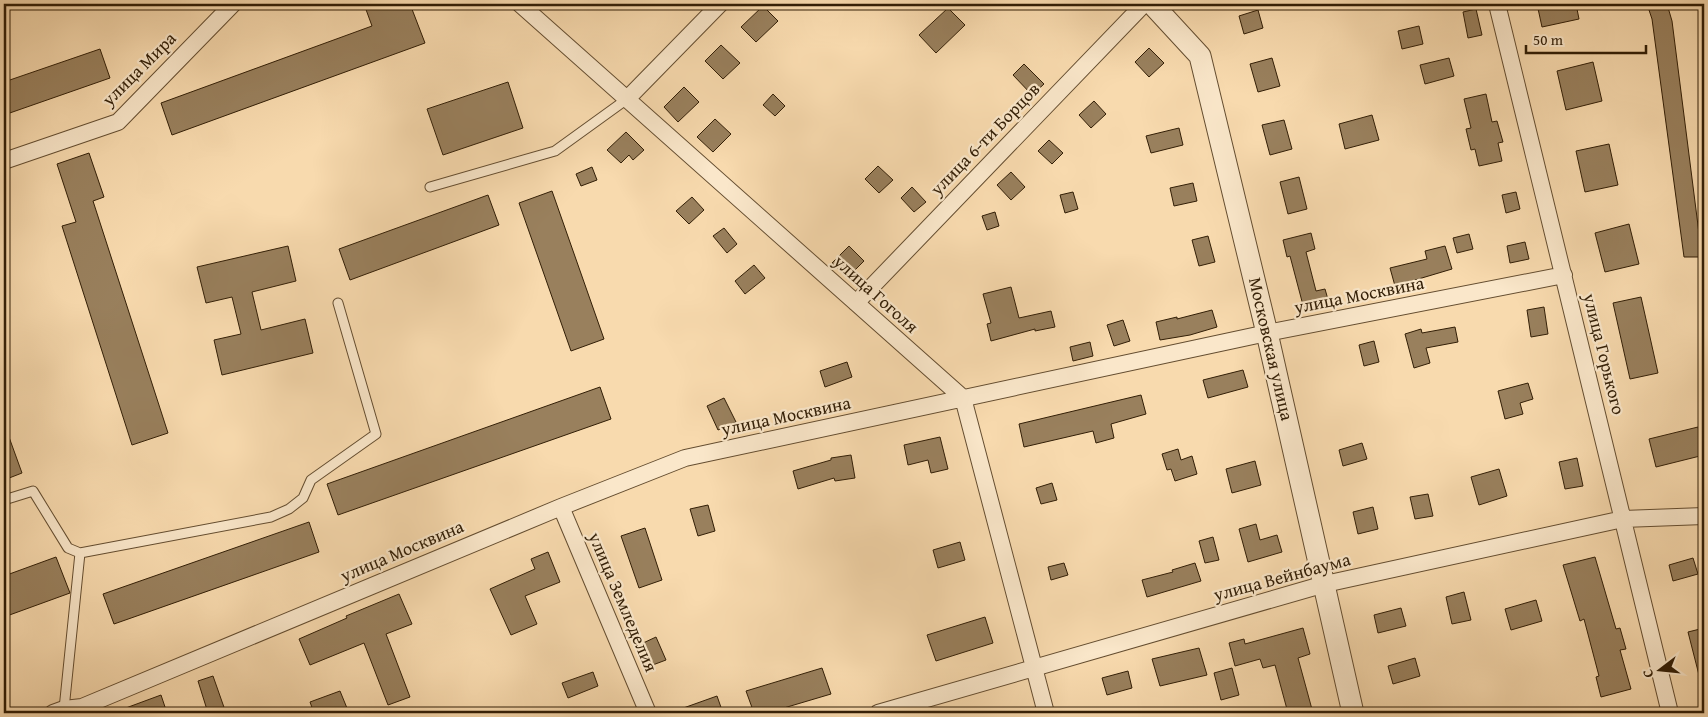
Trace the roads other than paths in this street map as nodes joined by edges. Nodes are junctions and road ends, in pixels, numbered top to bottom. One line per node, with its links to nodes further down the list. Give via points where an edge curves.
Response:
1 (233, 4): 8 (street, улица Мира, via 118,122)
2 (520, 4): 7 (street, улица Гоголя)
3 (720, 4): 7 (street)
4 (1144, 4): 12 (street, улица 6-ти Борцов)
5 (1152, 4): 13 (street, Московская улица, via 1200,56)
6 (1497, 4): 10 (street, улица Горького)
7 (627, 99): 9 (lane, via 555,151); 12 (street, улица Гоголя)
8 (4, 161)
9 (430, 187)
10 (1564, 275): 13 (street, улица Москвина); 18 (street, улица Горького)
11 (338, 303): 19 (lane, via 376,434 311,480 302,498 289,509 271,517)
12 (856, 303): 14 (street, улица Гоголя)
13 (1267, 333): 14 (street, улица Москвина); 20 (street, Московская улица)
14 (963, 398): 16 (street, улица Москвина, via 685,458); 21 (street)
15 (4, 500): 19 (lane, via 32,491 68,548)
16 (561, 507): 22 (street, улица Москвина); 24 (street, улица Земледелия)
17 (1704, 516): 18 (street, улица Вейнбаума)
18 (1623, 519): 20 (street, улица Вейнбаума); 28 (street, улица Горького)
19 (80, 554): 23 (lane)
20 (1325, 584): 21 (street, улица Вейнбаума); 27 (street, Московская улица)
21 (1033, 668): 25 (street, улица Вейнбаума); 26 (street)
22 (87, 710): 23 (street, улица Москвина)
23 (58, 711)
24 (648, 713)
25 (878, 713)
26 (1046, 713)
27 (1353, 713)
28 (1670, 713)

